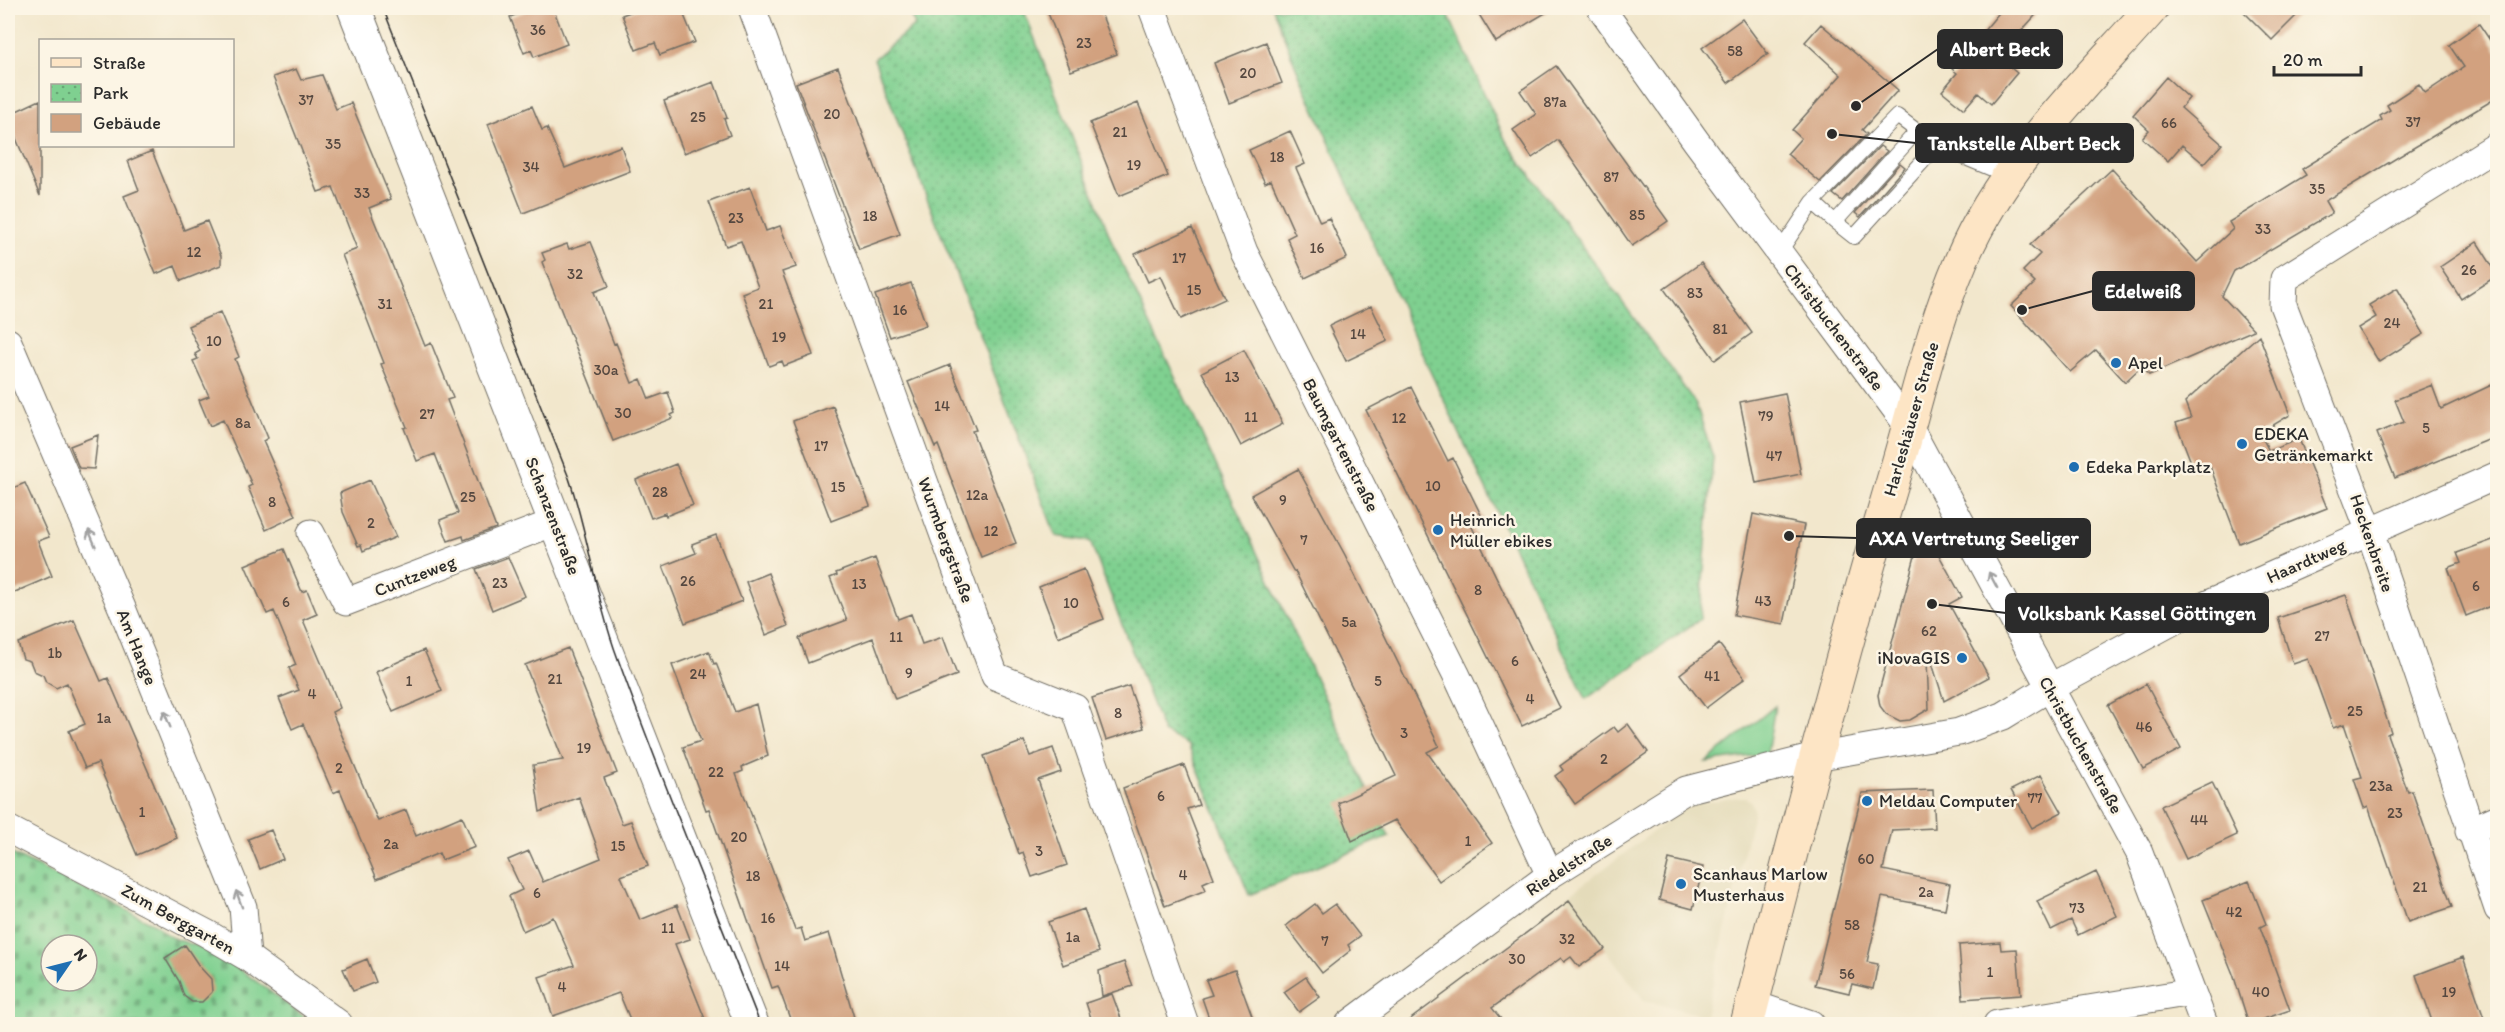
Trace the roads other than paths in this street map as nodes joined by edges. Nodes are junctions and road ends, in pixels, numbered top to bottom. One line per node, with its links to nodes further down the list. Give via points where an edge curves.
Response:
1 (354, 8): 16 (street, Schanzenstraße)
2 (752, 8): 31 (street, Wurmbergstraße, via 995,676 1075,708)
3 (1152, 8): 24 (street, Baumgartenstraße, via 1244,252 1456,674)
4 (1601, 8): 12 (street, Christbuchenstraße)
5 (2152, 8): 9 (main road, Harleshäuser Straße, via 2020,157)
6 (1917, 131): 8 (lane); 10 (lane, via 1898,116); 11 (lane)
7 (2498, 145): 17 (street, Heckenbreite, via 2284,279 2283,305)
8 (1937, 146): 9 (lane); 11 (lane, via 1854,237)
9 (2009, 176): 14 (main road, Harleshäuser Straße, via 1961,260)
10 (1814, 202): 11 (lane); 12 (lane)
11 (1835, 222)
12 (1779, 253): 14 (street, Christbuchenstraße)
13 (8, 342): 26 (street, Am Hange, one-way to 13, via 243,907 122,608)
14 (1909, 427): 19 (street, Christbuchenstraße, one-way to 14); 20 (main road, Harleshäuser Straße)
15 (2498, 476): 17 (street, Haardtweg)
16 (555, 522): 18 (street, Cuntzeweg, via 346,602); 30 (street, Schanzenstraße)
17 (2370, 532): 19 (street, Haardtweg, via 2192,611); 23 (street, Heckenbreite)
18 (311, 533)
19 (2049, 688): 20 (street, Haardtweg, via 2002,716 1959,732); 27 (street, Christbuchenstraße, via 2139,852)
20 (1815, 757): 24 (street, Riedelstraße, via 1686,790); 28 (main road, Harleshäuser Straße)
21 (2498, 818): 23 (street)
22 (8, 829): 26 (street, Zum Berggarten)
23 (2469, 831): 25 (street, Heckenbreite)
24 (1550, 875): 32 (street, Riedelstraße)
25 (2498, 909)
26 (247, 957): 29 (street, Zum Berggarten)
27 (2192, 992): 34 (street); 35 (street, Christbuchenstraße)
28 (1749, 1014): 33 (street)
29 (339, 1024)
30 (752, 1024)
31 (1185, 1024)
32 (1349, 1024)
33 (1811, 1024)
34 (1997, 1024)
35 (2204, 1024)

